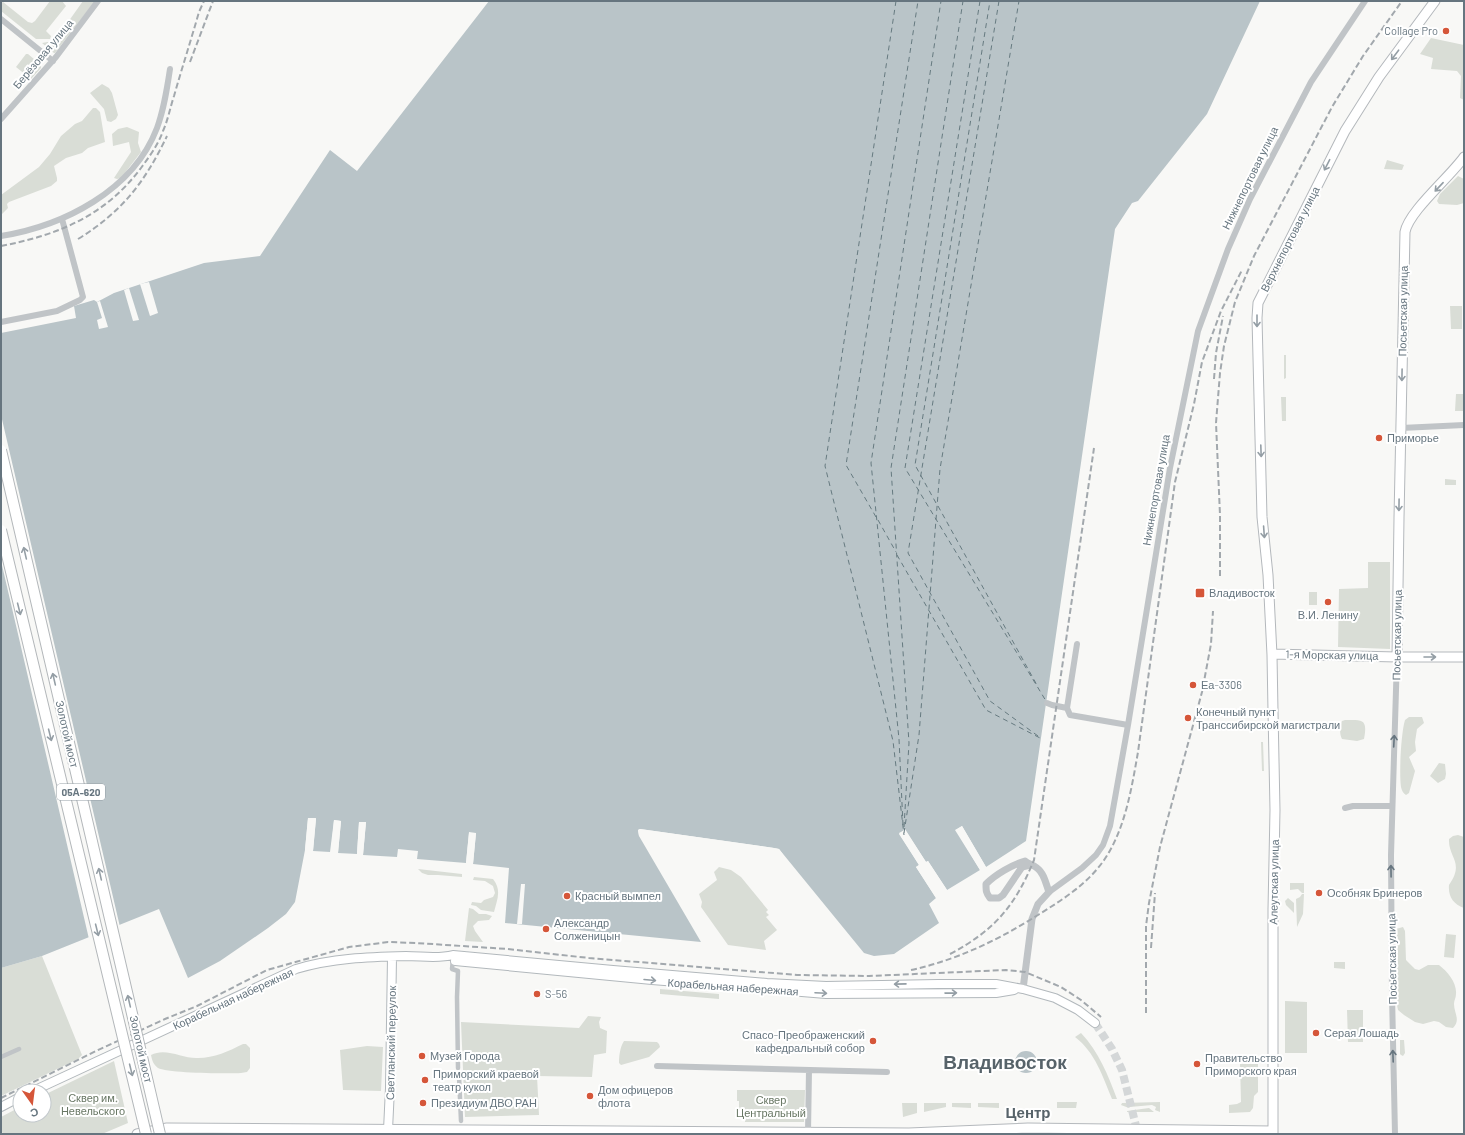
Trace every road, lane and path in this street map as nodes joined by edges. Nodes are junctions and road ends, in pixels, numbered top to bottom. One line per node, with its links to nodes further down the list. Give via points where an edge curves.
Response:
1 (98, 1): 5 (street, Берёзовая улица)
2 (1365, 1): 23 (street, Нижнепортовая улица, via 1311,82 1254,192 1228,249 1200,325 1170,468)
3 (1435, 1): 16 (main road, Верхнепортовая улица, one-way to 16, via 1379,76 1345,131 1258,303 1262,517)
4 (1, 19): 5 (street)
5 (53, 61): 7 (street, Берёзовая улица)
6 (170, 69): 9 (street, via 166,96 156,129 134,167 116,186 84,208)
7 (1, 119)
8 (1464, 158): 13 (main road, Посьетская улица, one-way to 13, via 1414,213 1406,226)
9 (62, 219): 10 (street); 11 (street, via 83,297 57,312)
10 (1, 236)
11 (1, 322)
12 (1464, 425): 13 (street)
13 (1401, 428): 20 (main road, Посьетская улица, one-way to 20)
14 (1, 450): 45 (highway, Золотой мост / 05А-620, one-way to 14, bridge)
15 (1, 530): 50 (highway, Золотой мост / 05А-620, one-way to 50, bridge)
16 (1271, 631): 18 (main road, Алеутская улица)
17 (1077, 644): 22 (street)
18 (1272, 654): 20 (main road, 1-я Морская улица); 48 (main road, Алеутская улица, via 1275,808)
19 (1464, 656): 20 (main road, 1-я Морская улица, one-way to 19)
20 (1397, 657): 24 (street, Посьетская улица, one-way to 20)
21 (1047, 703): 22 (street)
22 (1067, 708): 23 (street, via 1070,715)
23 (1128, 725): 27 (street, Нижнепортовая улица, via 1110,826 1103,845 1091,860)
24 (1392, 806): 25 (street); 52 (street, Посьетская улица, one-way to 24, via 1391,950)
25 (1345, 808)
26 (1030, 865): 26 (street, via 1025,861 1018,863 990,880 986,884 987,895 990,898 999,898 1022,868); 27 (street, via 1037,867)
27 (1049, 892): 30 (street, Нижнепортовая улица, via 1038,904 1032,919)
28 (392, 957): 29 (main road, Корабельная набережная); 39 (main road, Корабельная набережная, via 347,958 296,969); 43 (main road, Светланский переулок)
29 (450, 958): 30 (main road, Корабельная набережная, via 768,983 826,986 996,984); 35 (street, via 452,969 458,971)
30 (1023, 989): 31 (main road, Корабельная набережная, via 1065,1002)
31 (1095, 1023)
32 (19, 1049): 33 (street)
33 (1, 1057)
34 (657, 1066): 36 (street)
35 (458, 1068)
36 (809, 1070): 37 (street); 51 (street)
37 (887, 1072)
38 (459, 1076): 42 (street)
39 (50, 1083)
40 (12, 1101): 41 (main road)
41 (1, 1107)
42 (461, 1121)
43 (388, 1130): 46 (main road); 47 (main road)
44 (1028, 1131): 48 (main road); 51 (main road)
45 (165, 1132): 46 (main road); 49 (main road)
46 (302, 1132)
47 (470, 1132): 51 (main road)
48 (1273, 1132)
49 (136, 1134)
50 (146, 1134)
51 (808, 1134)
52 (1395, 1134)

